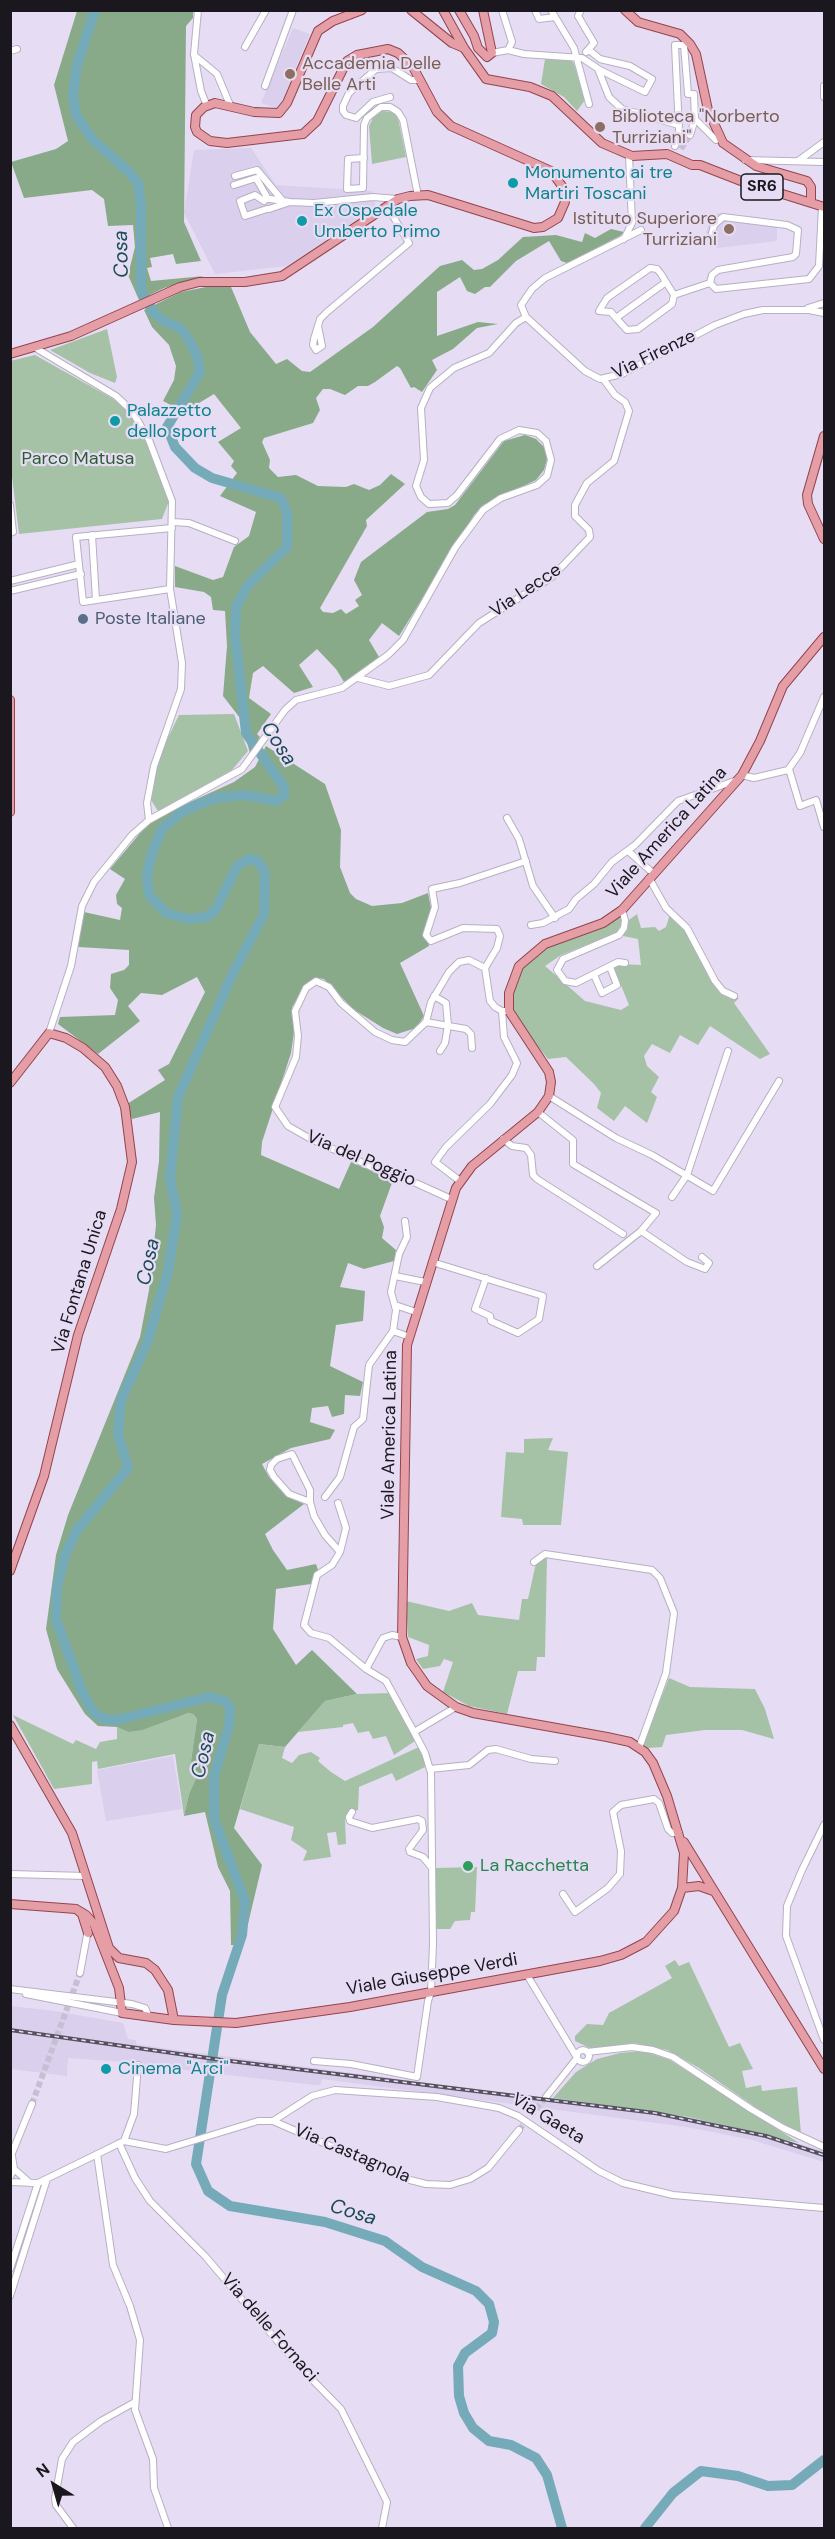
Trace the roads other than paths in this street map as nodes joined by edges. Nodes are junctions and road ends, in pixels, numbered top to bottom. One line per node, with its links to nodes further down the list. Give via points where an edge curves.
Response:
1 (198, 10): 19 (street)
2 (266, 10): 15 (street)
3 (294, 10): 24 (street)
4 (362, 10): 29 (main road, via 318,31 279,113 254,112)
5 (411, 10): 16 (main road)
6 (443, 10): 16 (main road)
7 (459, 10): 20 (main road)
8 (483, 10): 20 (main road)
9 (502, 10): 17 (street, via 512,42)
10 (535, 10): 14 (street, via 539,19)
11 (551, 10): 14 (street)
12 (581, 10): 18 (street, via 578,16 594,43)
13 (625, 10): 34 (main road, via 638,22 680,34 690,44)
14 (555, 17): 21 (street, via 574,48)
15 (245, 47)
16 (464, 48): 37 (main road, via 486,79 546,93 595,138)
17 (508, 50): 20 (street); 21 (street)
18 (589, 50): 21 (street); 22 (street, via 600,59 630,66 652,79 645,92)
19 (194, 54): 29 (street, via 217,74); 30 (street)
20 (488, 55)
21 (575, 57): 22 (street); 28 (street)
22 (597, 69): 32 (street, via 609,97 622,109)
23 (420, 80): 26 (street, via 411,80 392,68 376,69 349,93 343,111 356,118 373,102); 30 (main road, via 398,53 378,49 357,55 347,61 317,121 309,129 295,136 249,142 210,141 201,137 195,121); 44 (main road, via 437,112 451,126 544,166 562,186 565,202 558,218 534,228 444,199)
24 (265, 86)
25 (825, 86): 27 (street)
26 (390, 97)
27 (825, 97)
28 (589, 104)
29 (230, 105): 30 (main road)
30 (207, 106)
31 (695, 119): 32 (street, via 694,94 688,94 684,45 675,45); 33 (street); 34 (street, via 716,140)
32 (679, 125): 36 (street)
33 (690, 135)
34 (720, 138): 39 (main road)
35 (822, 145): 40 (street)
36 (675, 146)
37 (629, 155): 49 (main road, SR6, via 667,154); 55 (street, via 633,223)
38 (364, 158): 38 (street, via 348,159 347,189 363,188); 44 (street, via 367,118 381,107 398,112 405,126)
39 (744, 160): 40 (street); 49 (main road, via 807,181)
40 (798, 161): 41 (street)
41 (825, 162)
42 (235, 176): 47 (street, via 257,170)
43 (234, 185): 46 (street, via 256,178)
44 (418, 196): 45 (main road)
45 (398, 199): 48 (street); 50 (main road)
46 (268, 200): 47 (street); 52 (street, via 273,204); 52 (street, via 255,195 240,201 245,216)
47 (282, 200): 48 (street)
48 (290, 202): 52 (street)
49 (811, 202): 51 (main road, SR6)
50 (387, 206): 64 (street, via 409,243 340,299); 65 (main road, via 282,276 245,282 200,282 161,295 71,336)
51 (823, 207): 57 (street, via 819,266 809,279 716,289)
52 (268, 209)
53 (641, 230): 55 (street)
54 (711, 238): 57 (street, via 714,225 723,217 787,225 798,230 793,257 718,270)
55 (623, 241): 62 (street, via 541,281 523,301)
56 (666, 282): 58 (street); 63 (street); 63 (street, via 653,268 635,277 598,309 600,313 611,312)
57 (710, 283): 58 (street)
58 (674, 295): 63 (street, via 672,304 638,329 627,330)
59 (825, 303): 60 (street)
60 (802, 310): 61 (street); 67 (street, Via Firenze, via 764,310 731,318)
61 (825, 313)
62 (526, 316): 67 (street, Via Firenze, via 585,371); 82 (street, via 489,353 454,368 429,388 421,408 424,460 417,486 429,504 448,503 500,438 519,430 537,433 546,441 551,453 549,471 537,485 501,498 483,510 455,548 403,640)
63 (616, 318)
64 (318, 326)
65 (34, 347): 66 (main road); 70 (street, via 116,396 132,411 149,440 170,493)
66 (10, 354)
67 (604, 380): 82 (street, Via Lecce, via 629,411 617,454 588,483 575,505 574,516 589,530 590,537 552,577 479,623 424,678 388,686)
68 (825, 436): 73 (main road, via 807,495)
69 (11, 506): 71 (street, via 14,532)
70 (172, 525): 72 (street); 74 (street, via 189,523); 78 (street)
71 (10, 533)
72 (92, 535): 75 (street, via 76,537); 80 (street)
73 (825, 539)
74 (235, 541)
75 (80, 564): 76 (street); 77 (street)
76 (81, 574): 79 (street); 80 (street, via 83,602)
77 (10, 581)
78 (170, 589): 80 (street); 90 (street, via 182,663 181,690 154,766 147,803)
79 (10, 591)
80 (96, 600)
81 (825, 637): 87 (main road, Viale America Latina, via 783,686)
82 (358, 678): 90 (street, via 336,691 296,700 242,769)
83 (825, 697): 85 (street, via 801,753)
84 (10, 700): 86 (main road)
85 (789, 769): 87 (street, via 776,775); 91 (street, via 800,806 816,800)
86 (11, 777): 88 (main road)
87 (740, 777): 92 (street, via 678,801); 94 (main road, Viale America Latina)
88 (10, 812)
89 (507, 818): 93 (street)
90 (149, 820): 107 (street, via 94,882 82,906 70,966)
91 (825, 826)
92 (628, 851): 94 (street); 96 (street)
93 (526, 861): 96 (street, via 533,886); 100 (street, via 432,889 435,907 426,934 431,941 463,928 497,929 497,948)
94 (651, 876): 95 (main road, Viale America Latina); 103 (street, via 666,908 687,928 715,981)
95 (622, 910): 101 (street, via 624,928 619,934 563,959 557,966 559,976 570,984); 104 (main road, Viale America Latina, via 603,923 545,944 530,955 511,981)
96 (555, 918): 97 (street)
97 (531, 925)
98 (626, 963): 99 (street)
99 (610, 967): 101 (street); 101 (street, via 617,985 602,993)
100 (486, 968): 102 (street, via 474,961 459,962); 104 (street, via 490,1001)
101 (594, 975)
102 (434, 996): 105 (street); 106 (street, via 446,1003)
103 (734, 996)
104 (506, 1011): 113 (main road, via 549,1072); 117 (street, via 504,1037 517,1063 512,1075 435,1162)
105 (426, 1022): 106 (street); 119 (street, Via del Poggio, via 408,1041 392,1040 362,1022 329,987 316,981 306,988 295,1011 296,1057 275,1107 288,1126 309,1138)
106 (448, 1026): 108 (street, via 469,1031); 109 (street)
107 (49, 1033): 112 (main road); 138 (main road, Via Fontana Unica, via 66,1038 99,1060 116,1085 125,1107 132,1162 113,1235 78,1335 44,1476)
108 (472, 1048)
109 (440, 1051)
110 (728, 1051): 116 (street)
111 (779, 1081): 116 (street, via 713,1191)
112 (10, 1083)
113 (549, 1096): 114 (main road, Viale America Latina); 116 (street, via 616,1138)
114 (538, 1112): 115 (main road, Viale America Latina); 121 (street, via 573,1140 573,1164 656,1213)
115 (503, 1139): 117 (main road, Viale America Latina); 122 (street, via 512,1146 526,1148 537,1179)
116 (687, 1175): 118 (street)
117 (460, 1181): 119 (main road, Viale America Latina)
118 (672, 1197)
119 (451, 1199): 124 (main road, Viale America Latina)
120 (405, 1221): 126 (street, via 407,1237)
121 (641, 1231): 123 (street, via 687,1262 705,1269 709,1263); 125 (street)
122 (623, 1234)
123 (702, 1257)
124 (432, 1262): 127 (street); 128 (main road, Viale America Latina)
125 (597, 1266)
126 (395, 1276): 128 (street); 129 (street, via 390,1292)
127 (486, 1278): 127 (street, via 475,1309 518,1333 539,1319 543,1296)
128 (425, 1282): 130 (main road, Viale America Latina)
129 (395, 1305): 130 (street); 131 (street)
130 (416, 1312): 132 (main road, Viale America Latina)
131 (393, 1331): 132 (street); 133 (street, via 369,1365 363,1419 354,1427 340,1477)
132 (410, 1336): 139 (main road, Viale America Latina)
133 (325, 1497)
134 (310, 1502): 134 (street, via 310,1491 292,1455 277,1459 270,1470 274,1477 289,1494); 136 (street, via 320,1527)
135 (338, 1503): 136 (street, via 346,1528)
136 (340, 1552): 140 (street, via 332,1565 317,1575 304,1625 311,1633 328,1638)
137 (534, 1562): 144 (street, via 545,1554 652,1570 660,1578 674,1613 666,1673)
138 (10, 1571)
139 (402, 1637): 140 (street, via 383,1638); 141 (main road, Viale America Latina, via 418,1675)
140 (366, 1669): 143 (street, via 386,1681)
141 (456, 1707): 143 (street); 144 (main road, Viale America Latina, via 600,1735)
142 (10, 1725): 154 (main road, via 72,1833)
143 (414, 1732): 146 (street)
144 (639, 1748): 149 (main road, via 653,1763)
145 (555, 1761): 146 (street, via 496,1749 488,1750 469,1766)
146 (430, 1769): 150 (street)
147 (352, 1812): 150 (street, via 350,1821 372,1828 422,1821 423,1830 409,1849)
148 (825, 1825): 171 (street, via 788,1906 786,1936)
149 (679, 1833): 151 (main road); 152 (main road); 157 (street, via 668,1829 654,1799 621,1805 614,1812 621,1851 620,1874 575,1912)
150 (433, 1869): 166 (street)
151 (685, 1869): 152 (main road); 155 (main road)
152 (700, 1869): 156 (main road)
153 (10, 1874): 154 (street)
154 (86, 1876): 158 (main road)
155 (682, 1888): 156 (main road, via 699,1886); 164 (main road, Viale Giuseppe Verdi, via 674,1911 646,1942 621,1955)
156 (713, 1891): 175 (main road)
157 (563, 1894)
158 (92, 1903): 160 (main road, via 86,1910); 161 (street); 170 (main road, via 112,1953 146,1964 163,1979)
159 (10, 1904): 160 (main road)
160 (76, 1909): 161 (main road); 162 (main road, via 82,1914)
161 (90, 1919): 162 (street); 167 (main road, via 117,1981)
162 (87, 1933): 163 (street)
163 (80, 1973)
164 (527, 1975): 166 (main road, Viale Giuseppe Verdi); 172 (street)
165 (10, 1989): 167 (street); 168 (street)
166 (431, 1992): 170 (main road, Viale Giuseppe Verdi, via 250,2023); 173 (street, via 417,2077)
167 (119, 2002): 168 (main road); 169 (street, via 145,2008)
168 (122, 2013): 169 (main road, Viale Giuseppe Verdi)
169 (149, 2017): 170 (main road, Viale Giuseppe Verdi)
170 (174, 2020)
171 (825, 2040)
172 (583, 2056): 176 (street); 181 (street, via 632,2047 673,2056 751,2109)
173 (314, 2061)
174 (138, 2065): 180 (street, via 134,2115)
175 (825, 2069)
176 (546, 2097)
177 (32, 2104): 183 (street)
178 (273, 2121): 179 (street, Via Castagnola, via 406,2179 450,2185 488,2168); 180 (street, Via Gaeta, via 258,2121 175,2147 158,2149); 192 (street, Via Gaeta, via 312,2096 335,2090 466,2101 518,2116 623,2184 672,2195)
179 (519, 2130)
180 (122, 2142): 182 (street); 198 (street, Via delle Fornaci, via 135,2178 150,2201 205,2256 296,2363 341,2409 387,2502)
181 (825, 2148)
182 (97, 2154): 186 (street); 195 (street, via 113,2265 140,2340)
183 (11, 2157): 184 (street)
184 (14, 2169): 185 (street); 190 (street)
185 (10, 2177)
186 (47, 2179): 188 (street); 194 (street)
187 (10, 2182): 189 (street)
188 (38, 2183): 190 (street); 191 (street)
189 (20, 2184): 190 (street); 191 (street)
190 (30, 2184)
191 (32, 2204): 193 (street)
192 (825, 2208)
193 (10, 2269)
194 (10, 2296)
195 (135, 2403): 196 (street, via 102,2421 67,2448 56,2480 55,2498); 197 (street, via 153,2459 154,2488)
196 (73, 2529)
197 (168, 2529)
198 (382, 2529)

